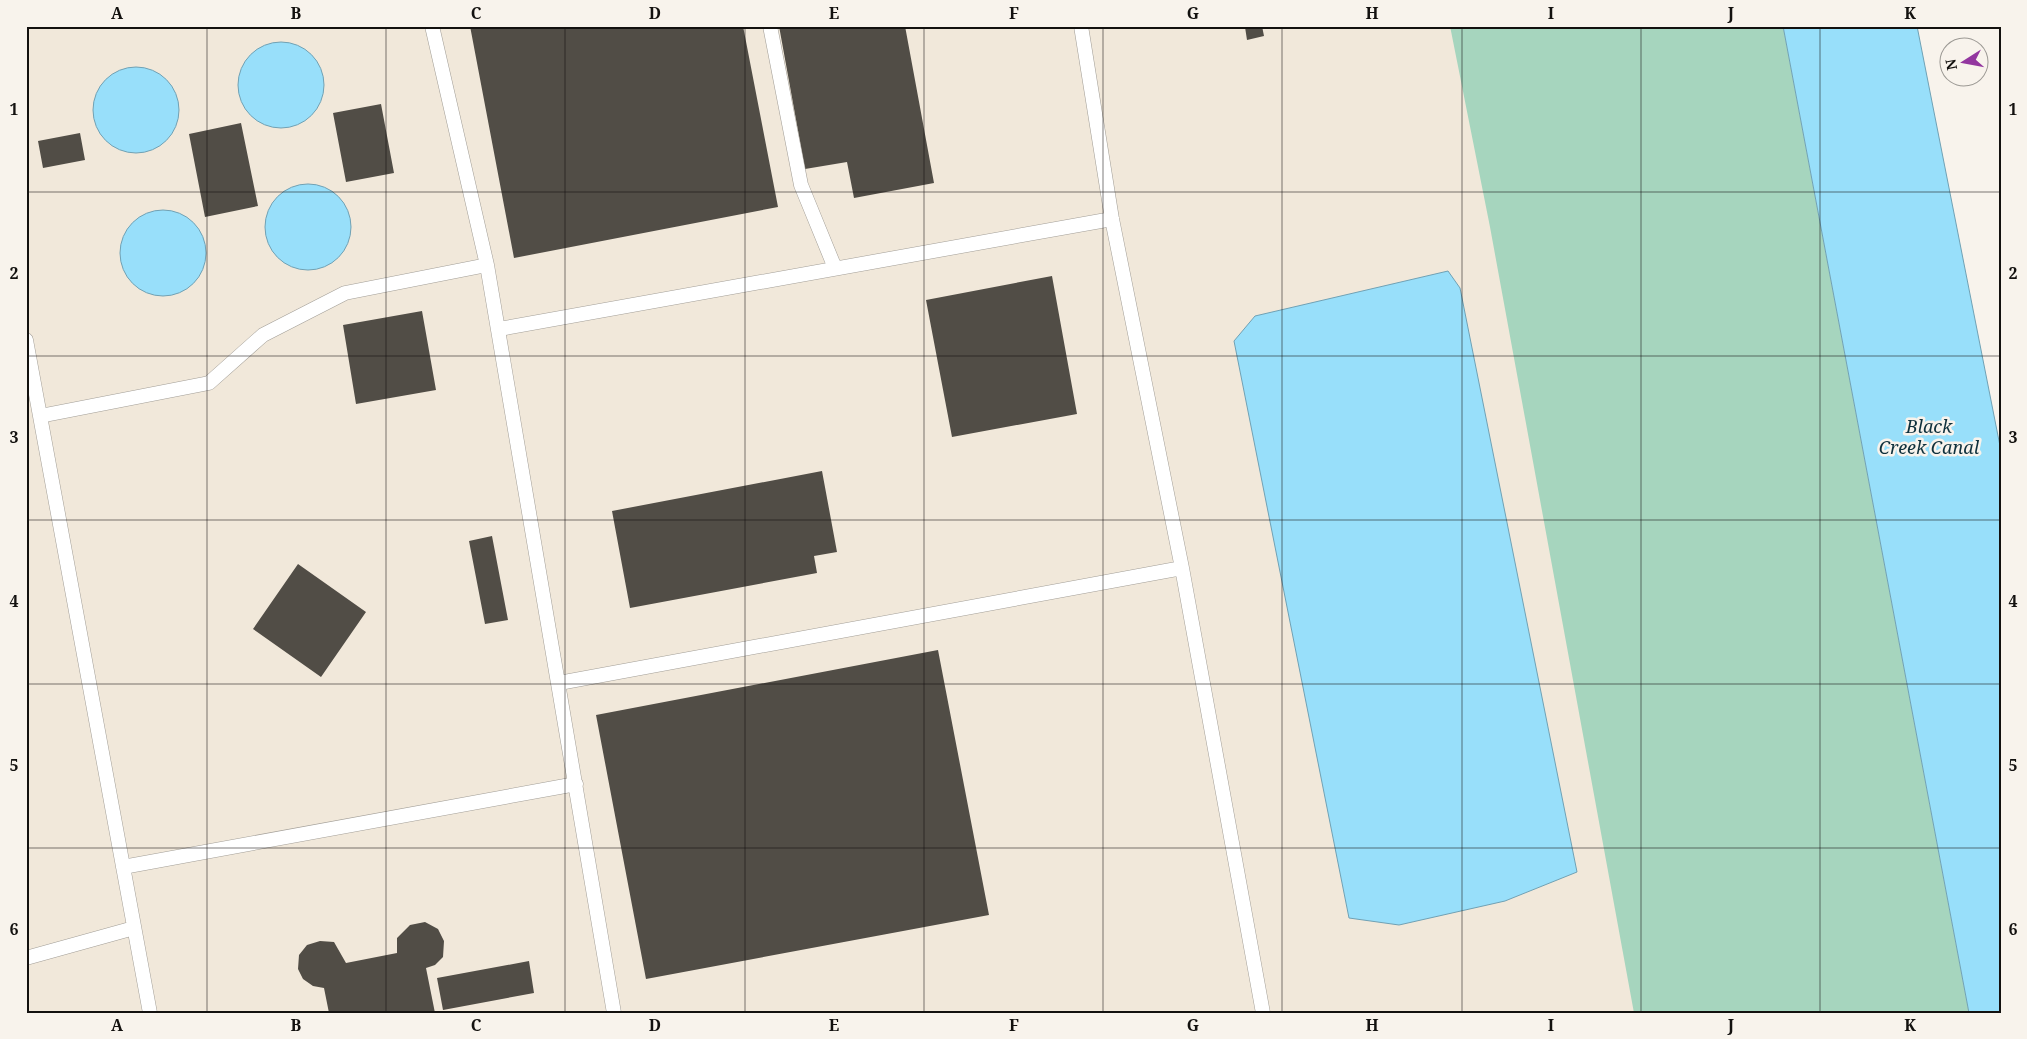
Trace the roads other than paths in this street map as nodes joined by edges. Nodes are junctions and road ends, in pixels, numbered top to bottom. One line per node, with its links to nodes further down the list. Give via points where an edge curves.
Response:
1 (432, 26): 5 (lane)
2 (770, 26): 6 (lane, via 800,185)
3 (1081, 26): 4 (lane)
4 (1112, 219): 6 (lane); 10 (lane)
5 (487, 265): 7 (lane); 9 (lane, via 345,293 263,335 210,383)
6 (835, 268): 7 (lane)
7 (499, 329): 11 (lane)
8 (26, 340): 9 (lane)
9 (40, 416): 13 (lane)
10 (1182, 568): 11 (lane); 18 (lane)
11 (558, 683): 12 (lane)
12 (576, 784): 13 (lane); 17 (lane)
13 (123, 867): 14 (lane)
14 (134, 928): 15 (lane); 16 (lane)
15 (26, 958)
16 (150, 1013)
17 (614, 1013)
18 (1263, 1013)

